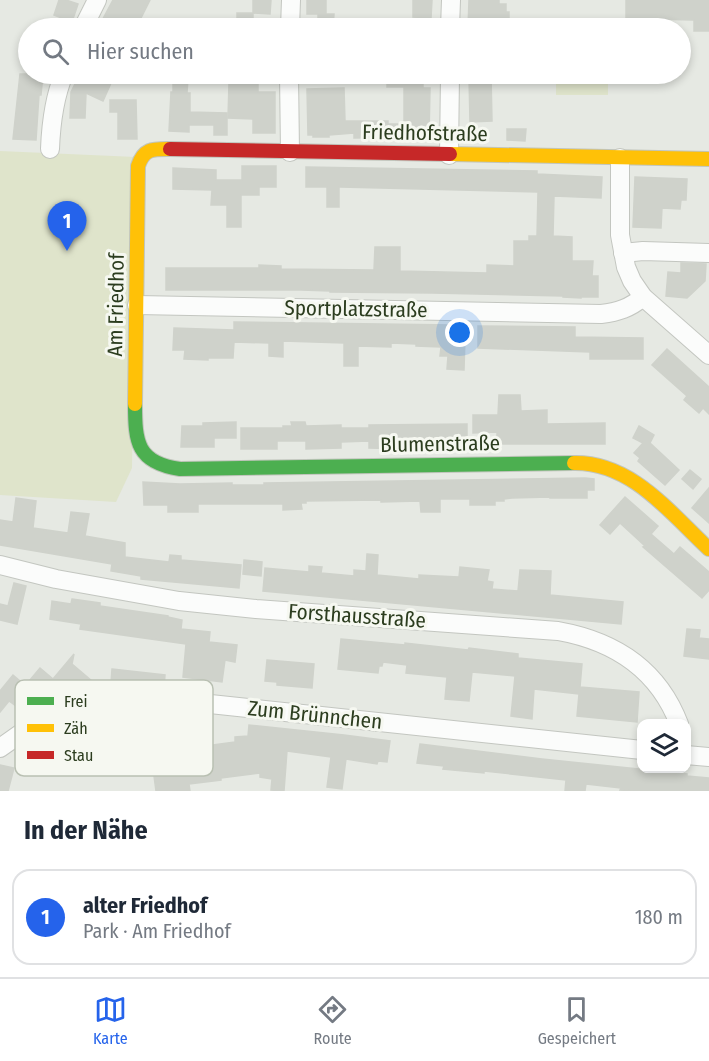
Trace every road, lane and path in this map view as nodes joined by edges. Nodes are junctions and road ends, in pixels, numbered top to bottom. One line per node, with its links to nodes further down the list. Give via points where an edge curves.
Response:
1 (97, 0): 4 (street)
2 (291, 0): 5 (street)
3 (451, 0): 6 (street)
4 (88, 18)
5 (290, 18)
6 (450, 18)
7 (61, 84): 10 (street, via 52,114)
8 (289, 84): 11 (street)
9 (450, 84): 13 (street)
10 (50, 149)
11 (290, 152): 12 (street, Friedhofstraße, via 158,148); 13 (street, Friedhofstraße)
12 (143, 155): 19 (street, Am Friedhof, via 138,166)
13 (449, 155): 14 (street, Friedhofstraße)
14 (620, 158): 15 (street, Friedhofstraße); 16 (street)
15 (709, 159)
16 (623, 253): 17 (street); 18 (street, via 632,281)
17 (709, 253)
18 (643, 297): 19 (street, Sportplatzstraße, via 626,309 601,314); 20 (street)
19 (137, 305): 21 (street, Am Friedhof, via 135,422 137,439)
20 (709, 355)
21 (146, 455): 22 (street, Blumenstraße, via 164,467 180,469 586,463 609,468 640,486)
22 (709, 549)
23 (0, 565): 25 (street, Forsthausstraße, via 179,601 576,634 622,653 639,667 659,686)
24 (213, 704): 28 (street, Zum Brünnchen)
25 (677, 719)
26 (15, 737): 27 (street, Zum Brünnchen)
27 (0, 748)
28 (637, 749)
29 (691, 755): 30 (street)
30 (709, 757)

